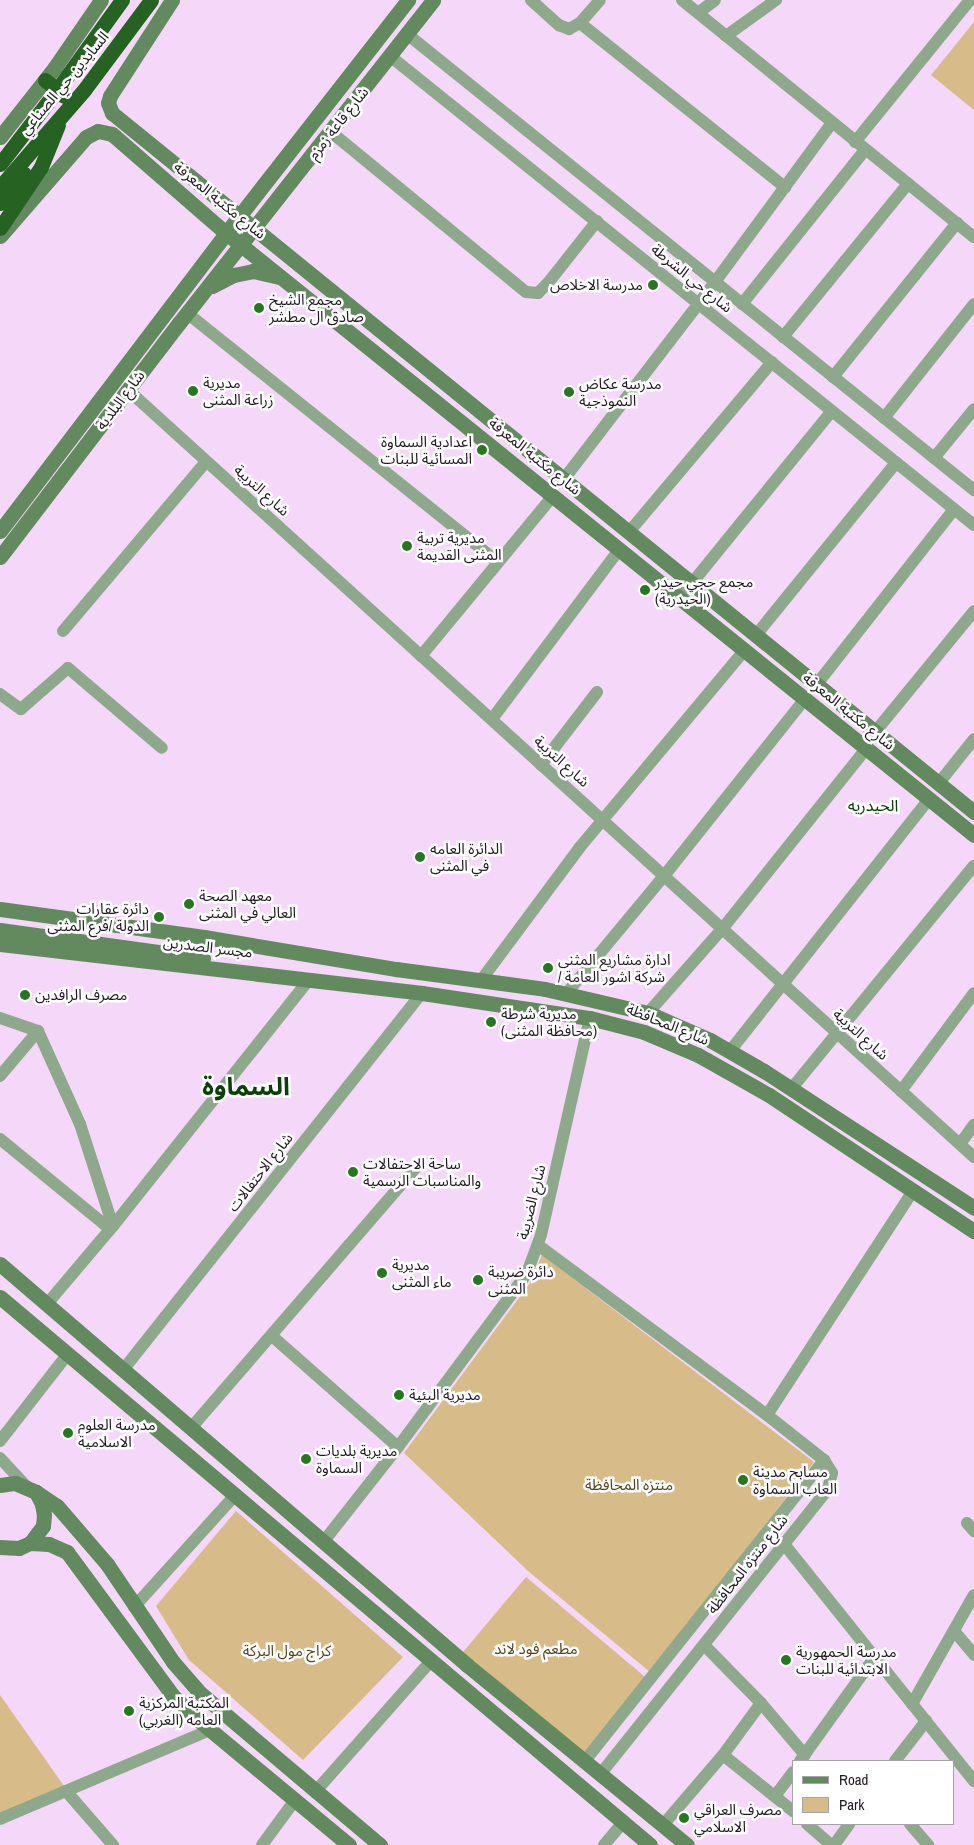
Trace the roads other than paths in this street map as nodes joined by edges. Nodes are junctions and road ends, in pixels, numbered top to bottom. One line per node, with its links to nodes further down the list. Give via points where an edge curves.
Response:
1 (101, 0): 18 (main road)
2 (122, 0): 20 (highway)
3 (151, 0): 22 (highway, السايدين حي الصناعي)
4 (172, 0): 29 (main road, شارع مكتبة المعرفة, via 108,103 112,113)
5 (408, 0): 19 (main road, شارع قاعة زمزم)
6 (433, 0): 15 (main road, شارع قاعة زمزم)
7 (531, 0): 14 (street, via 562,27 573,28)
8 (600, 0): 14 (street)
9 (682, 0): 13 (street)
10 (715, 0): 13 (street)
11 (776, 0): 16 (street)
12 (970, 0): 27 (street)
13 (698, 13): 16 (street)
14 (580, 24): 33 (street)
15 (407, 34): 17 (main road, شارع قاعة زمزم); 46 (street, شارع حي الشرطة)
16 (726, 36): 23 (street)
17 (390, 56): 21 (main road, شارع قاعة زمزم); 37 (street, شارع حي الشرطة)
18 (45, 80): 20 (highway); 26 (main road)
19 (344, 82): 21 (main road); 36 (main road, شارع قاعة زمزم)
20 (57, 90): 22 (highway); 30 (highway)
21 (360, 95): 25 (main road, شارع قاعة زمزم)
22 (70, 107): 24 (highway); 34 (highway, السايدين حي الصناعي)
23 (832, 123): 27 (street); 33 (street)
24 (59, 124): 34 (highway); 39 (highway, via 41,167)
25 (331, 132): 37 (street, via 526,292 538,293 548,283); 40 (main road, شارع قاعة زمزم)
26 (0, 137)
27 (855, 142): 28 (street)
28 (865, 150): 32 (street); 49 (street)
29 (170, 159): 31 (main road); 36 (main road, شارع مكتبة المعرفة)
30 (0, 164)
31 (158, 173): 41 (main road, شارع مكتبة المعرفة); 42 (main road, شارع مكتبة المعرفة, via 107,132 93,132)
32 (908, 184): 38 (street); 52 (street)
33 (785, 187): 46 (street)
34 (5, 189): 35 (highway)
35 (0, 204)
36 (239, 217): 40 (main road, شارع مكتبة المعرفة); 41 (main road, شارع قاعة زمزم)
37 (596, 221): 48 (street, شارع حي الشرطة)
38 (957, 223): 43 (street); 54 (street)
39 (0, 228)
40 (254, 228): 44 (main road, شارع قاعة زمزم); 63 (main road, شارع مكتبة المعرفة)
41 (226, 233): 44 (main road, شارع مكتبة المعرفة); 59 (main road, شارع البلدية)
42 (0, 236)
43 (974, 237)
44 (242, 244): 45 (main road, شارع مكتبة المعرفة); 47 (main road, شارع البلدية)
45 (282, 277): 47 (main road, via 253,271 234,275); 65 (main road, شارع مكتبة المعرفة)
46 (715, 282): 48 (street); 49 (street, شارع حي الشرطة)
47 (206, 289): 51 (main road, شارع البلدية)
48 (698, 304): 53 (street, شارع حي الشرطة); 63 (street)
49 (742, 304): 52 (street, شارع حي الشرطة)
50 (974, 304): 58 (street)
51 (187, 313): 55 (main road, شارع البلدية); 72 (street)
52 (783, 337): 54 (street, شارع حي الشرطة)
53 (772, 362): 57 (street, شارع حي الشرطة); 69 (street)
54 (832, 376): 58 (street, شارع حي الشرطة)
55 (128, 390): 59 (main road, شارع البلدية); 61 (street, شارع التربية)
56 (974, 409): 60 (street)
57 (832, 411): 62 (street, شارع حي الشرطة); 73 (street)
58 (884, 418): 60 (street, شارع حي الشرطة)
59 (94, 421): 68 (main road, شارع البلدية); 71 (main road, شارع البلدية)
60 (934, 458): 64 (street, شارع حي الشرطة)
61 (206, 462): 76 (street); 79 (street, شارع التربية)
62 (896, 463): 66 (street, شارع حي الشرطة); 77 (street)
63 (564, 479): 69 (main road, شارع مكتبة المعرفة)
64 (974, 490)
65 (552, 496): 70 (main road, شارع مكتبة المعرفة); 72 (street)
66 (954, 509): 67 (street, شارع حي الشرطة); 80 (street)
67 (974, 525)
68 (0, 531)
69 (629, 532): 73 (main road, شارع مكتبة المعرفة)
70 (619, 550): 74 (main road, شارع مكتبة المعرفة); 84 (street)
71 (0, 557)
72 (498, 562): 79 (street)
73 (692, 584): 74 (street); 77 (main road, شارع مكتبة المعرفة)
74 (680, 599): 78 (main road, شارع مكتبة المعرفة)
75 (974, 611): 85 (street)
76 (63, 631)
77 (756, 635): 80 (main road, شارع مكتبة المعرفة)
78 (745, 650): 83 (main road, شارع مكتبة المعرفة); 93 (street)
79 (421, 656): 84 (street, شارع التربية)
80 (817, 684): 85 (main road, شارع مكتبة المعرفة)
81 (598, 692): 89 (street)
82 (0, 694): 87 (street, via 22,709 68,668)
83 (805, 699): 88 (main road, شارع مكتبة المعرفة); 96 (street)
84 (492, 718): 89 (street, شارع التربية)
85 (875, 732): 90 (main road, شارع مكتبة المعرفة)
86 (974, 739): 90 (street)
87 (162, 748)
88 (866, 749): 91 (main road, شارع مكتبة المعرفة); 99 (street)
89 (541, 765): 93 (street, شارع التربية)
90 (939, 783): 92 (main road, شارع مكتبة المعرفة)
91 (928, 800): 94 (main road, شارع مكتبة المعرفة); 106 (street)
92 (974, 812)
93 (603, 821): 96 (street, شارع التربية); 104 (street)
94 (974, 835)
95 (974, 866): 114 (street)
96 (664, 876): 99 (street, شارع التربية); 109 (street)
97 (0, 909): 102 (main road, via 204,937)
98 (0, 919): 103 (main road, مجسر الصدرين)
99 (723, 928): 106 (street, شارع التربية); 110 (street)
100 (0, 930): 103 (main road, مجسر الصدرين)
101 (0, 944): 105 (main road)
102 (297, 954): 103 (main road, مجسر الصدرين); 104 (main road, شارع المحافظة)
103 (236, 957): 105 (main road, مجسر الصدرين)
104 (482, 979): 109 (main road, شارع المحافظة)
105 (301, 980): 107 (main road, شارع المحافظة); 128 (street)
106 (783, 983): 114 (street, شارع التربية); 115 (street)
107 (422, 993): 112 (main road, شارع المحافظة); 136 (street, شارع الاحتفالات)
108 (974, 993): 118 (street)
109 (566, 994): 110 (main road, شارع المحافظة)
110 (648, 1013): 115 (main road, شارع المحافظة)
111 (0, 1018): 113 (street)
112 (590, 1018): 125 (main road, شارع المحافظة, via 644,1032 698,1055 769,1095); 130 (street, شارع الضريبة)
113 (38, 1031): 116 (street); 128 (street, via 80,1124)
114 (837, 1034): 117 (street); 118 (street, شارع التربية)
115 (730, 1051): 117 (main road, شارع المحافظة)
116 (0, 1076)
117 (792, 1088): 122 (main road, شارع المحافظة)
118 (901, 1091): 121 (street, شارع التربية)
119 (974, 1125): 121 (street)
120 (0, 1139): 128 (street)
121 (960, 1144): 123 (street, شارع التربية)
122 (891, 1153): 125 (main road); 127 (main road, شارع المحافظة)
123 (974, 1157)
124 (419, 1164): 134 (street)
125 (881, 1168): 126 (main road, شارع المحافظة)
126 (913, 1191): 129 (main road, شارع المحافظة); 137 (street)
127 (974, 1208)
128 (112, 1228): 133 (street)
129 (974, 1232)
130 (538, 1245): 137 (street); 140 (street, شارع الضريبة, via 519,1286)
131 (0, 1264): 133 (main road)
132 (0, 1297): 135 (main road)
133 (47, 1304): 136 (main road)
134 (272, 1336): 138 (street); 140 (street)
135 (67, 1355): 139 (street); 145 (main road)
136 (123, 1370): 138 (main road)
137 (767, 1415): 142 (street)
138 (190, 1428): 146 (main road)
139 (0, 1441)
140 (398, 1447): 146 (street, شارع الضريبة)
141 (0, 1458): 144 (street)
142 (824, 1460): 148 (street, شارع منتزه المحافظة, via 832,1473 828,1489); 164 (street, شارع منتزه المحافظة)
143 (0, 1485): 144 (main road, via 15,1483)
144 (31, 1490): 147 (main road, via 42,1504 44,1515 43,1526); 151 (main road, via 57,1506 85,1537 107,1564)
145 (236, 1494): 151 (street); 156 (main road)
146 (324, 1541): 164 (main road, via 467,1666)
147 (30, 1543): 149 (main road); 160 (main road, via 49,1544 67,1552 172,1696)
148 (784, 1544): 153 (street, شارع منتزه المحافظة); 155 (street)
149 (2, 1550)
150 (974, 1595): 152 (street)
151 (134, 1607): 169 (main road, via 173,1662 200,1693)
152 (955, 1632): 154 (street); 158 (street)
153 (704, 1645): 157 (street); 166 (street, شارع منتزه المحافظة)
154 (974, 1655)
155 (874, 1658): 158 (street); 162 (street)
156 (431, 1661): 169 (street); 174 (main road)
157 (762, 1703): 161 (street); 162 (street)
158 (912, 1704): 159 (street)
159 (926, 1721): 163 (street); 167 (street)
160 (210, 1730): 168 (street); 171 (main road)
161 (723, 1755): 170 (street); 175 (street)
162 (803, 1758)
163 (896, 1760)
164 (584, 1762): 166 (main road)
165 (792, 1773): 170 (street)
166 (600, 1775): 175 (main road)
167 (974, 1781)
168 (66, 1791): 173 (street); 179 (street)
169 (315, 1792): 182 (main road)
170 (775, 1796): 172 (street)
171 (295, 1800): 180 (street); 181 (main road)
172 (792, 1811)
173 (0, 1819)
174 (623, 1822): 183 (street); 184 (main road)
175 (663, 1825): 185 (main road)
176 (808, 1825): 186 (street)
177 (848, 1825): 186 (street)
178 (911, 1825): 187 (street)
179 (113, 1845)
180 (262, 1845)
181 (349, 1845)
182 (380, 1845)
183 (604, 1845)
184 (650, 1845)
185 (687, 1845)
186 (833, 1845)
187 (928, 1845)

